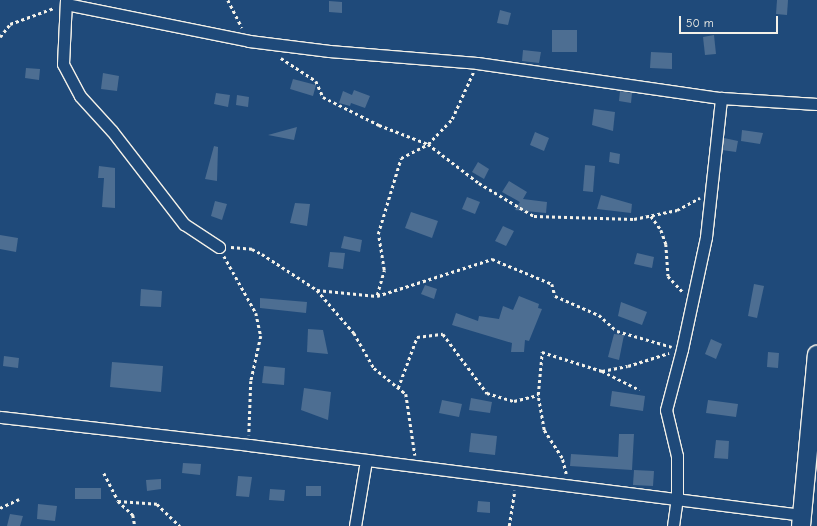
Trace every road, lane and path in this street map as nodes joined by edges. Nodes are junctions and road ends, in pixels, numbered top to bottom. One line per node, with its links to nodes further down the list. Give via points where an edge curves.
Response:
1 (228, 0): 4 (path)
2 (66, 2): 3 (path, via 10,24); 4 (street); 12 (street, via 63,64 80,96 112,131 184,224)
3 (0, 37)
4 (249, 41): 6 (street, via 329,51)
5 (280, 57): 9 (path, via 316,81 323,97)
6 (477, 63): 7 (street); 9 (path, via 452,119)
7 (721, 98): 8 (street); 10 (street)
8 (817, 104)
9 (428, 144): 11 (path, via 479,183 534,216 602,220); 14 (path, via 401,158 378,234 384,270)
10 (712, 192): 11 (path, via 677,210); 15 (street, via 706,236)
11 (651, 216): 15 (path, via 661,230 666,244 668,276)
12 (219, 247): 13 (path, via 252,249); 23 (path, via 256,313 261,336 252,381)
13 (317, 290): 14 (path); 19 (path, via 354,333 374,368)
14 (377, 296): 16 (path, via 492,259 552,284 555,296 599,315 617,331)
15 (691, 301): 16 (street)
16 (682, 349): 18 (path, via 628,366); 29 (street, via 666,410 677,456)
17 (817, 355): 33 (main road)
18 (602, 371): 20 (path); 21 (path, via 542,352)
19 (398, 388): 21 (path, via 417,338 443,334 487,393 514,401); 25 (path, via 408,400 414,450)
20 (640, 390)
21 (538, 395): 28 (path, via 544,430 562,458)
22 (0, 417): 23 (street)
23 (249, 445): 24 (street)
24 (366, 460): 25 (street); 36 (street)
25 (424, 467): 27 (street)
26 (104, 473): 31 (path)
27 (518, 478): 28 (street); 37 (path)
28 (568, 484): 29 (street)
29 (677, 498): 33 (street); 38 (street)
30 (19, 499): 32 (path)
31 (118, 501): 34 (path, via 133,515); 35 (path, via 157,504)
32 (0, 508)
33 (802, 520)
34 (135, 526)
35 (180, 526)
36 (355, 526)
37 (509, 526)
38 (673, 526)

